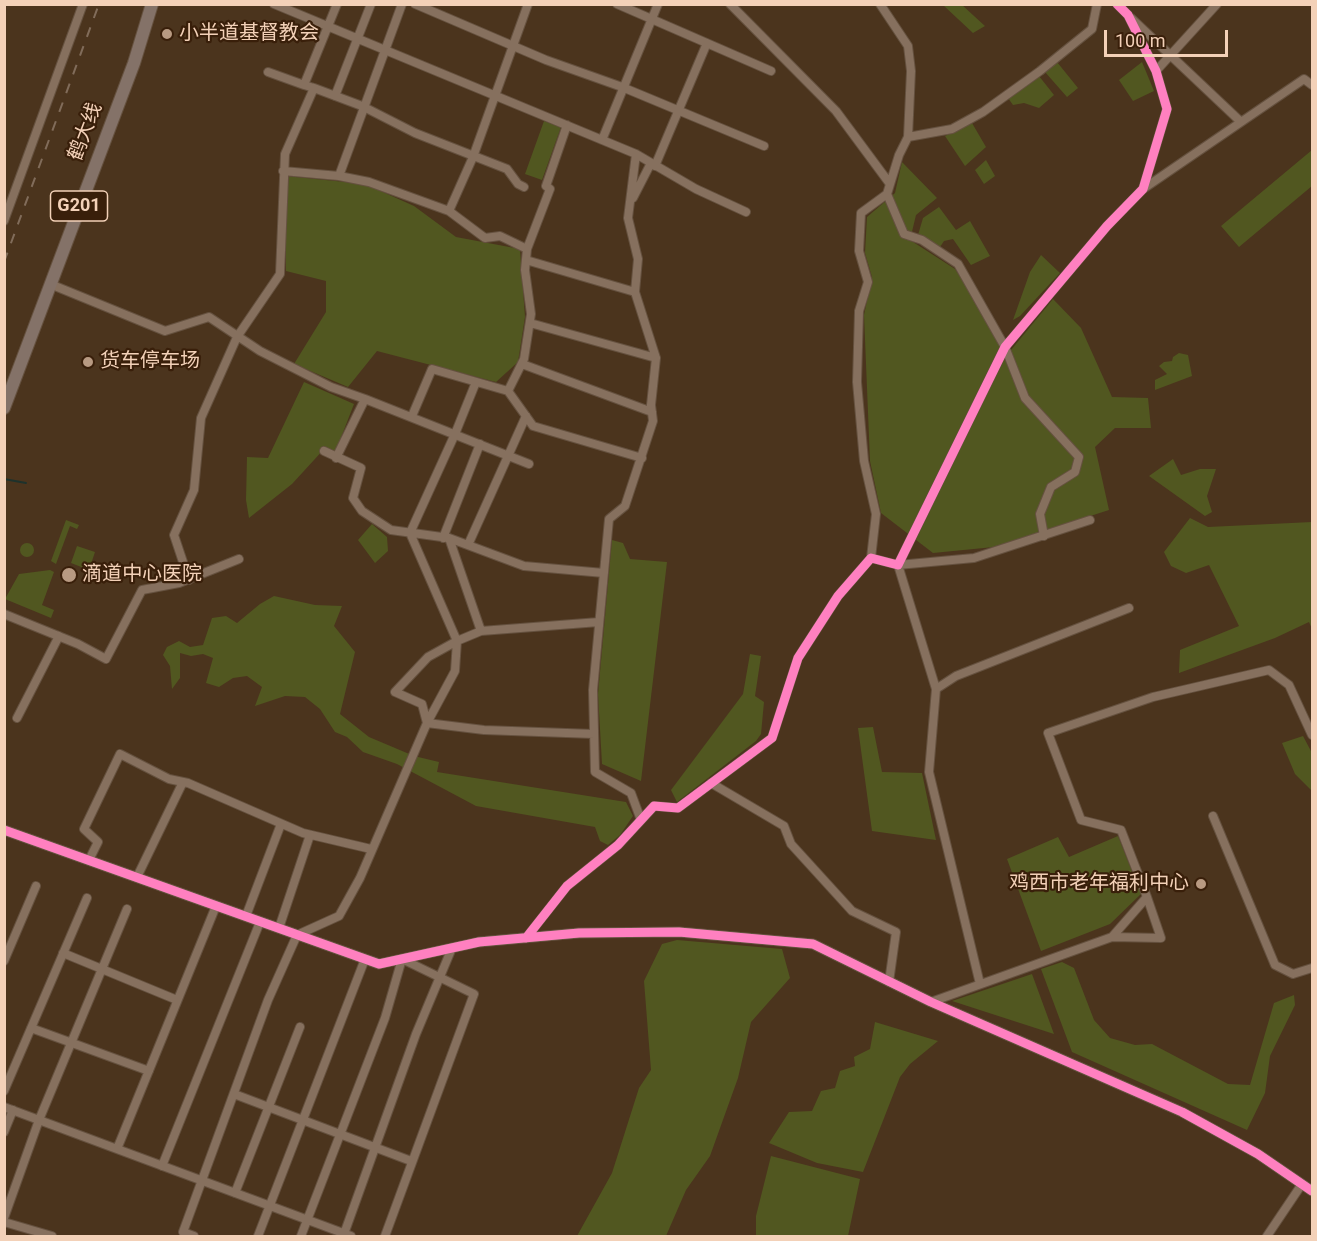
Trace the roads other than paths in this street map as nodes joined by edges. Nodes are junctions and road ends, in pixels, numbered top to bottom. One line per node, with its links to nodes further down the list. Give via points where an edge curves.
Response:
1 (83, 4): 52 (street)
2 (274, 4): 18 (street)
3 (337, 4): 18 (street)
4 (371, 4): 19 (street)
5 (402, 4): 22 (street)
6 (415, 4): 20 (street)
7 (528, 4): 20 (street)
8 (617, 4): 17 (street)
9 (658, 4): 17 (street)
10 (880, 4): 37 (street, via 909,46)
11 (1096, 4): 37 (street, via 1092,29 1040,71 952,129)
12 (1117, 4): 16 (street)
13 (1217, 4): 23 (street)
14 (730, 5): 45 (street, via 836,111)
15 (150, 8): 55 (highway, 鹤大线 / G201, via 134,63)
16 (1128, 15): 23 (street); 25 (street)
17 (652, 19): 21 (street); 29 (street)
18 (330, 25): 19 (street); 27 (street)
19 (358, 39): 22 (street); 32 (street)
20 (513, 44): 29 (street); 31 (street)
21 (707, 44): 24 (street); 34 (street)
22 (384, 50): 31 (street); 33 (street)
23 (1171, 55): 25 (street); 35 (street)
24 (771, 71)
25 (1156, 71): 47 (street, via 1167,109)
26 (268, 72): 27 (street)
27 (304, 85): 30 (street)
28 (1312, 85): 35 (street, via 1304,79)
29 (622, 87): 34 (street); 38 (street)
30 (314, 88): 32 (street); 43 (street, via 285,154)
31 (494, 95): 36 (street); 41 (street)
32 (335, 96): 33 (street)
33 (362, 105): 41 (street); 44 (street)
34 (679, 111): 39 (street); 42 (street)
35 (1241, 122): 47 (street)
36 (567, 125): 38 (street); 53 (street, via 546,186 550,189)
37 (908, 137): 45 (street)
38 (602, 140): 40 (street)
39 (764, 146)
40 (636, 154): 42 (street); 49 (street)
41 (472, 157): 46 (street, via 507,169); 50 (street)
42 (653, 164): 49 (street); 51 (street)
43 (282, 171): 44 (street); 58 (street, via 280,274)
44 (339, 176): 50 (street, via 369,182)
45 (890, 184): 48 (street)
46 (524, 188)
47 (1143, 189): 59 (street)
48 (887, 194): 59 (street, via 904,234 922,240 958,264); 81 (street, via 861,213 859,252 868,282 859,311 857,382 864,461 876,514)
49 (631, 202): 56 (street, via 628,218 638,259)
50 (449, 211): 53 (street, via 484,238 500,236)
51 (746, 212)
52 (4, 220)
53 (527, 249): 54 (street)
54 (526, 260): 56 (street); 57 (street)
55 (50, 284): 58 (street, via 165,331 209,317); 65 (highway, 鹤大线 / G201)
56 (635, 292): 60 (street)
57 (530, 323): 60 (street); 61 (street)
58 (237, 337): 64 (street, via 331,387); 85 (street, via 201,417 194,490 174,535)
59 (1005, 347): 78 (street, via 1025,398 1079,457 1075,472 1051,487 1040,514); 83 (street)
60 (656, 358): 66 (street)
61 (522, 364): 63 (street); 66 (street)
62 (476, 382): 63 (street); 67 (street, via 432,369); 69 (street)
63 (508, 391): 68 (street)
64 (366, 399): 67 (street); 73 (street)
65 (4, 408)
66 (652, 412): 74 (street)
67 (412, 416): 69 (street)
68 (526, 416): 72 (street); 74 (street, via 533,426)
69 (455, 434): 70 (street); 77 (street)
70 (480, 444): 72 (street); 79 (street)
71 (324, 451): 73 (street)
72 (508, 455): 75 (street); 80 (street)
73 (336, 458): 77 (street, via 361,468 353,498 362,511 391,530)
74 (642, 458): 84 (street, via 625,506 609,519)
75 (529, 464)
76 (1090, 520): 78 (street)
77 (410, 533): 79 (street); 91 (street)
78 (1044, 536): 83 (street, via 974,558)
79 (446, 538): 80 (street); 89 (street)
80 (468, 545): 84 (street, via 524,566)
81 (871, 558): 83 (street); 98 (street, via 838,596 798,658 772,738)
82 (239, 559): 85 (street)
83 (898, 565): 92 (street)
84 (604, 573): 88 (street)
85 (189, 580): 90 (street, via 142,590 106,660)
86 (1129, 608): 92 (street, via 956,676)
87 (4, 614): 90 (street)
88 (599, 622): 89 (street); 95 (street)
89 (480, 631): 91 (street)
90 (59, 636): 93 (street)
91 (457, 641): 94 (street, via 455,671); 94 (street, via 428,657 395,692 422,704)
92 (936, 689): 127 (street, via 929,772)
93 (17, 718)
94 (427, 723): 95 (street, via 484,730); 104 (street)
95 (594, 734): 100 (street, via 595,772 631,793)
96 (1312, 735): 108 (street, via 1289,685 1269,670 1153,697 1048,733 1081,820 1121,830)
97 (183, 782): 101 (street); 105 (street, via 120,754 84,829 98,842); 106 (street)
98 (711, 783): 100 (street, via 678,808 654,806); 126 (street, via 784,826 791,844 852,910 896,932)
99 (1213, 816): 123 (street, via 1275,965 1293,974)
100 (641, 820): 117 (street, via 618,845 567,886)
101 (281, 824): 103 (street); 112 (street)
102 (4, 830): 105 (street)
103 (310, 835): 104 (street); 114 (street)
104 (371, 849): 115 (street, via 339,916)
105 (90, 860): 106 (street)
106 (137, 877): 110 (street)
107 (36, 886): 120 (street)
108 (1147, 897): 116 (street); 116 (street, via 1161,938)
109 (87, 898): 119 (street)
110 (216, 906): 112 (street); 128 (street)
111 (127, 909): 124 (street)
112 (246, 916): 113 (street)
113 (260, 922): 114 (street); 145 (street)
114 (279, 928): 115 (street)
115 (297, 934): 121 (street); 135 (street, via 267,1000)
116 (1112, 937): 127 (street)
117 (526, 938): 118 (street); 126 (street, via 679,932 813,944)
118 (452, 948): 122 (street); 125 (street)
119 (63, 953): 124 (street); 131 (street)
120 (5, 958)
121 (365, 959): 122 (street, via 379,964); 138 (street)
122 (402, 959): 125 (street); 141 (street, via 385,1018)
123 (1312, 968)
124 (102, 969): 128 (street); 132 (street)
125 (440, 976): 142 (street); 144 (street, via 474,994)
126 (889, 982): 129 (street)
127 (980, 984): 129 (street)
128 (177, 1000): 133 (street)
129 (931, 1002): 147 (street, via 1182,1112 1258,1154)
130 (300, 1027): 136 (street)
131 (31, 1028): 132 (street); 134 (street)
132 (71, 1042): 133 (street); 139 (street)
133 (149, 1071): 143 (street)
134 (4, 1091)
135 (234, 1094): 136 (street); 146 (street)
136 (269, 1106): 138 (street); 149 (street)
137 (9, 1109): 139 (street); 140 (street)
138 (304, 1119): 141 (street); 150 (street)
139 (39, 1120): 143 (street); 151 (street)
140 (4, 1132)
141 (340, 1134): 142 (street); 152 (street)
142 (376, 1147): 144 (street); 154 (street)
143 (117, 1149): 145 (street)
144 (411, 1161): 159 (street)
145 (162, 1166): 146 (street)
146 (201, 1181): 149 (street); 153 (street)
147 (1302, 1184): 148 (street); 160 (street)
148 (1312, 1191)
149 (235, 1193): 150 (street)
150 (270, 1207): 152 (street); 157 (street)
151 (4, 1220): 155 (street)
152 (307, 1220): 154 (street); 158 (street)
153 (182, 1234): 156 (street)
154 (347, 1235)
155 (52, 1236)
156 (194, 1236)
157 (258, 1236)
158 (301, 1236)
159 (385, 1236)
160 (1268, 1236)

